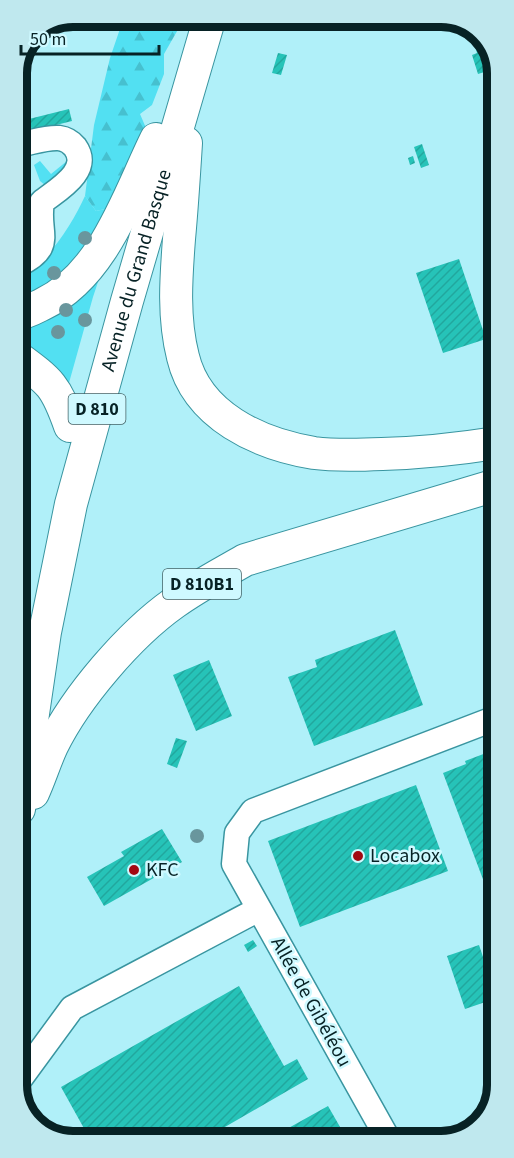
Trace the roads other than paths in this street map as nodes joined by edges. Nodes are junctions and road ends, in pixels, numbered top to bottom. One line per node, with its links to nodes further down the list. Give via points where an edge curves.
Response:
1 (189, 27): 4 (main road, Avenue du Grand Basque / D 810)
2 (207, 27): 3 (main road, Avenue du Grand Basque / D 810)
3 (191, 82): 10 (main road, via 176,282 178,324 183,358 207,402 223,418 249,433 315,453 419,453); 14 (main road, Avenue du Grand Basque / D 810, via 71,504 45,632)
4 (156, 139): 7 (main road, via 92,265 53,299); 9 (main road, Avenue du Grand Basque / D 810)
5 (27, 143): 6 (street, via 66,139 74,145 80,162 64,186 42,202 41,246)
6 (27, 259)
7 (27, 312)
8 (27, 364): 9 (main road, via 56,390)
9 (70, 426): 12 (main road, Avenue du Grand Basque / D 810)
10 (487, 444)
11 (487, 488): 15 (main road, D 810B1, via 245,560 172,604 107,666 80,702 52,746)
12 (27, 637)
13 (487, 721): 16 (street, Allée de Gibéléou, via 253,811 237,833 234,864)
14 (27, 755)
15 (27, 807)
16 (259, 909): 17 (street, via 72,1008); 18 (street, Allée de Gibéléou)
17 (27, 1070)
18 (384, 1131)

